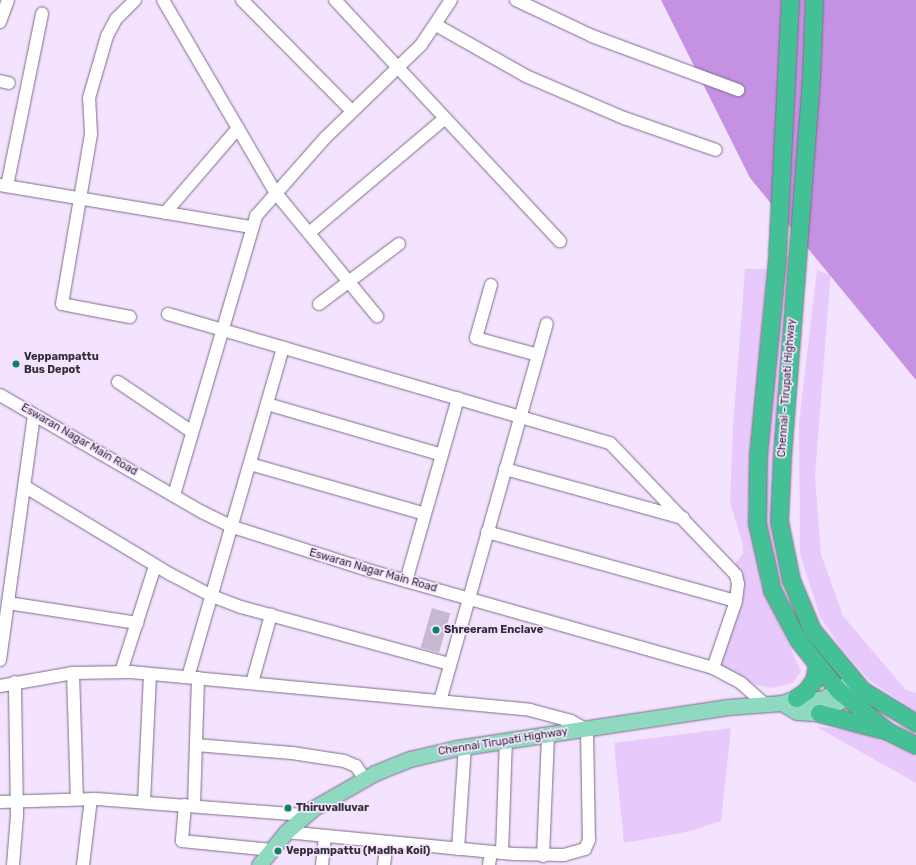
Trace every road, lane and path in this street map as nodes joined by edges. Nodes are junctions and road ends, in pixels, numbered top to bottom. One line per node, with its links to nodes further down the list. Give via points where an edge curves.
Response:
1 (8, 0): 11 (street)
2 (135, 0): 21 (street, via 116,19 107,36 89,98 92,125)
3 (163, 0): 17 (street)
4 (242, 0): 15 (street)
5 (451, 0): 12 (street)
6 (516, 0): 14 (street, via 592,36)
7 (790, 0): 63 (highway, Chennai - Tirupati Highway, via 777,258 758,456 757,523 772,590 798,640)
8 (814, 0): 72 (highway, Chennai - Tirupati Highway, via 811,78 779,521 791,580 812,630)
9 (337, 1): 13 (street)
10 (42, 14): 19 (street)
11 (0, 22)
12 (436, 25): 13 (street); 18 (street, via 533,79 624,118)
13 (398, 68): 15 (street); 16 (street)
14 (738, 90)
15 (352, 111): 20 (street)
16 (445, 118): 24 (street); 25 (street)
17 (238, 128): 20 (street); 22 (street)
18 (716, 150)
19 (3, 185): 21 (street)
20 (276, 192): 23 (street, via 256,216); 24 (street)
21 (82, 199): 22 (street); 32 (street, via 62,304)
22 (164, 213): 23 (street)
23 (252, 227): 34 (street)
24 (309, 233): 27 (street)
25 (560, 241)
26 (399, 244): 27 (street)
27 (349, 282): 29 (street); 31 (street)
28 (491, 285): 36 (street, via 476,338)
29 (319, 304)
30 (168, 314): 34 (street)
31 (377, 316)
32 (130, 317)
33 (547, 324): 36 (street)
34 (221, 330): 35 (street); 43 (street)
35 (283, 347): 39 (street); 40 (street)
36 (538, 354): 42 (street)
37 (118, 382): 43 (street)
38 (0, 395): 41 (street, Eswaran Nagar Main Road)
39 (458, 398): 42 (street); 44 (street)
40 (267, 404): 44 (street); 45 (street)
41 (34, 415): 47 (street); 48 (street, Eswaran Nagar Main Road)
42 (520, 416): 46 (street); 50 (street, via 604,440 618,450)
43 (192, 432): 48 (street)
44 (442, 455): 49 (street)
45 (250, 464): 49 (street); 51 (street)
46 (505, 469): 50 (street); 52 (street)
47 (24, 486): 53 (street); 58 (street)
48 (174, 496): 51 (street, Eswaran Nagar Main Road)
49 (425, 514): 54 (street)
50 (684, 519): 57 (street, via 736,575)
51 (233, 527): 54 (street, Eswaran Nagar Main Road, via 287,546); 55 (street)
52 (487, 532): 56 (street); 57 (street)
53 (155, 566): 55 (street); 60 (street)
54 (406, 581): 56 (street, Eswaran Nagar Main Road)
55 (212, 596): 59 (street); 68 (street)
56 (468, 598): 62 (street); 64 (street, Eswaran Nagar Main Road)
57 (736, 601): 64 (street)
58 (8, 602): 60 (street); 61 (street)
59 (271, 615): 62 (street); 70 (street)
60 (137, 622): 65 (street)
61 (0, 660)
62 (450, 664): 73 (street)
63 (817, 664): 72 (highway, Chennai - Tirupati Highway); 74 (highway, via 814,680 806,692)
64 (713, 668): 75 (street, Eswaran Nagar Main Road, via 741,683)
65 (121, 672): 66 (street); 67 (street)
66 (72, 673): 69 (street); 86 (street)
67 (150, 674): 68 (street); 90 (street)
68 (193, 678): 70 (street); 82 (street)
69 (14, 682): 71 (street); 89 (street)
70 (252, 683): 73 (street)
71 (0, 686)
72 (850, 690): 74 (main road, Chennai Tirupati Highway, via 824,698); 76 (main road); 77 (highway, Chennai - Tirupati Highway); 79 (highway, Chennai - Tirupati Highway)
73 (440, 701): 78 (street, via 530,710 570,721)
74 (789, 701): 75 (main road, Chennai Tirupati Highway); 76 (main road, via 797,712)
75 (763, 703): 78 (main road, Chennai Tirupati Highway)
76 (818, 713): 79 (highway)
77 (916, 722)
78 (587, 730): 80 (main road, Chennai Tirupati Highway); 100 (street, via 589,840 585,849)
79 (887, 732): 83 (highway)
80 (548, 735): 81 (main road, Chennai Tirupati Highway); 99 (street)
81 (506, 741): 84 (main road, Chennai Tirupati Highway); 98 (street)
82 (196, 745): 85 (street, via 344,761 356,766); 91 (street)
83 (916, 745)
84 (465, 746): 85 (main road, Chennai Tirupati Highway, via 410,759); 96 (street)
85 (364, 778): 92 (main road, Chennai Tirupati Highway)
86 (77, 799): 87 (street); 89 (street)
87 (91, 799): 90 (street); 102 (street)
88 (0, 802): 89 (street)
89 (17, 802): 101 (street)
90 (144, 802): 91 (street)
91 (189, 806): 92 (street); 97 (street, via 182,841)
92 (304, 815): 93 (main road, Chennai Tirupati Highway)
93 (286, 832): 94 (street); 97 (main road, Chennai Tirupati Highway)
94 (325, 836): 95 (street); 104 (street)
95 (387, 842): 96 (street); 105 (street)
96 (458, 849): 98 (street)
97 (272, 850): 103 (main road, Chennai Tirupati Highway)
98 (496, 853): 99 (street); 106 (street)
99 (543, 856): 100 (street)
100 (570, 859)
101 (13, 865)
102 (83, 865)
103 (259, 865)
104 (322, 865)
105 (384, 865)
106 (489, 865)

